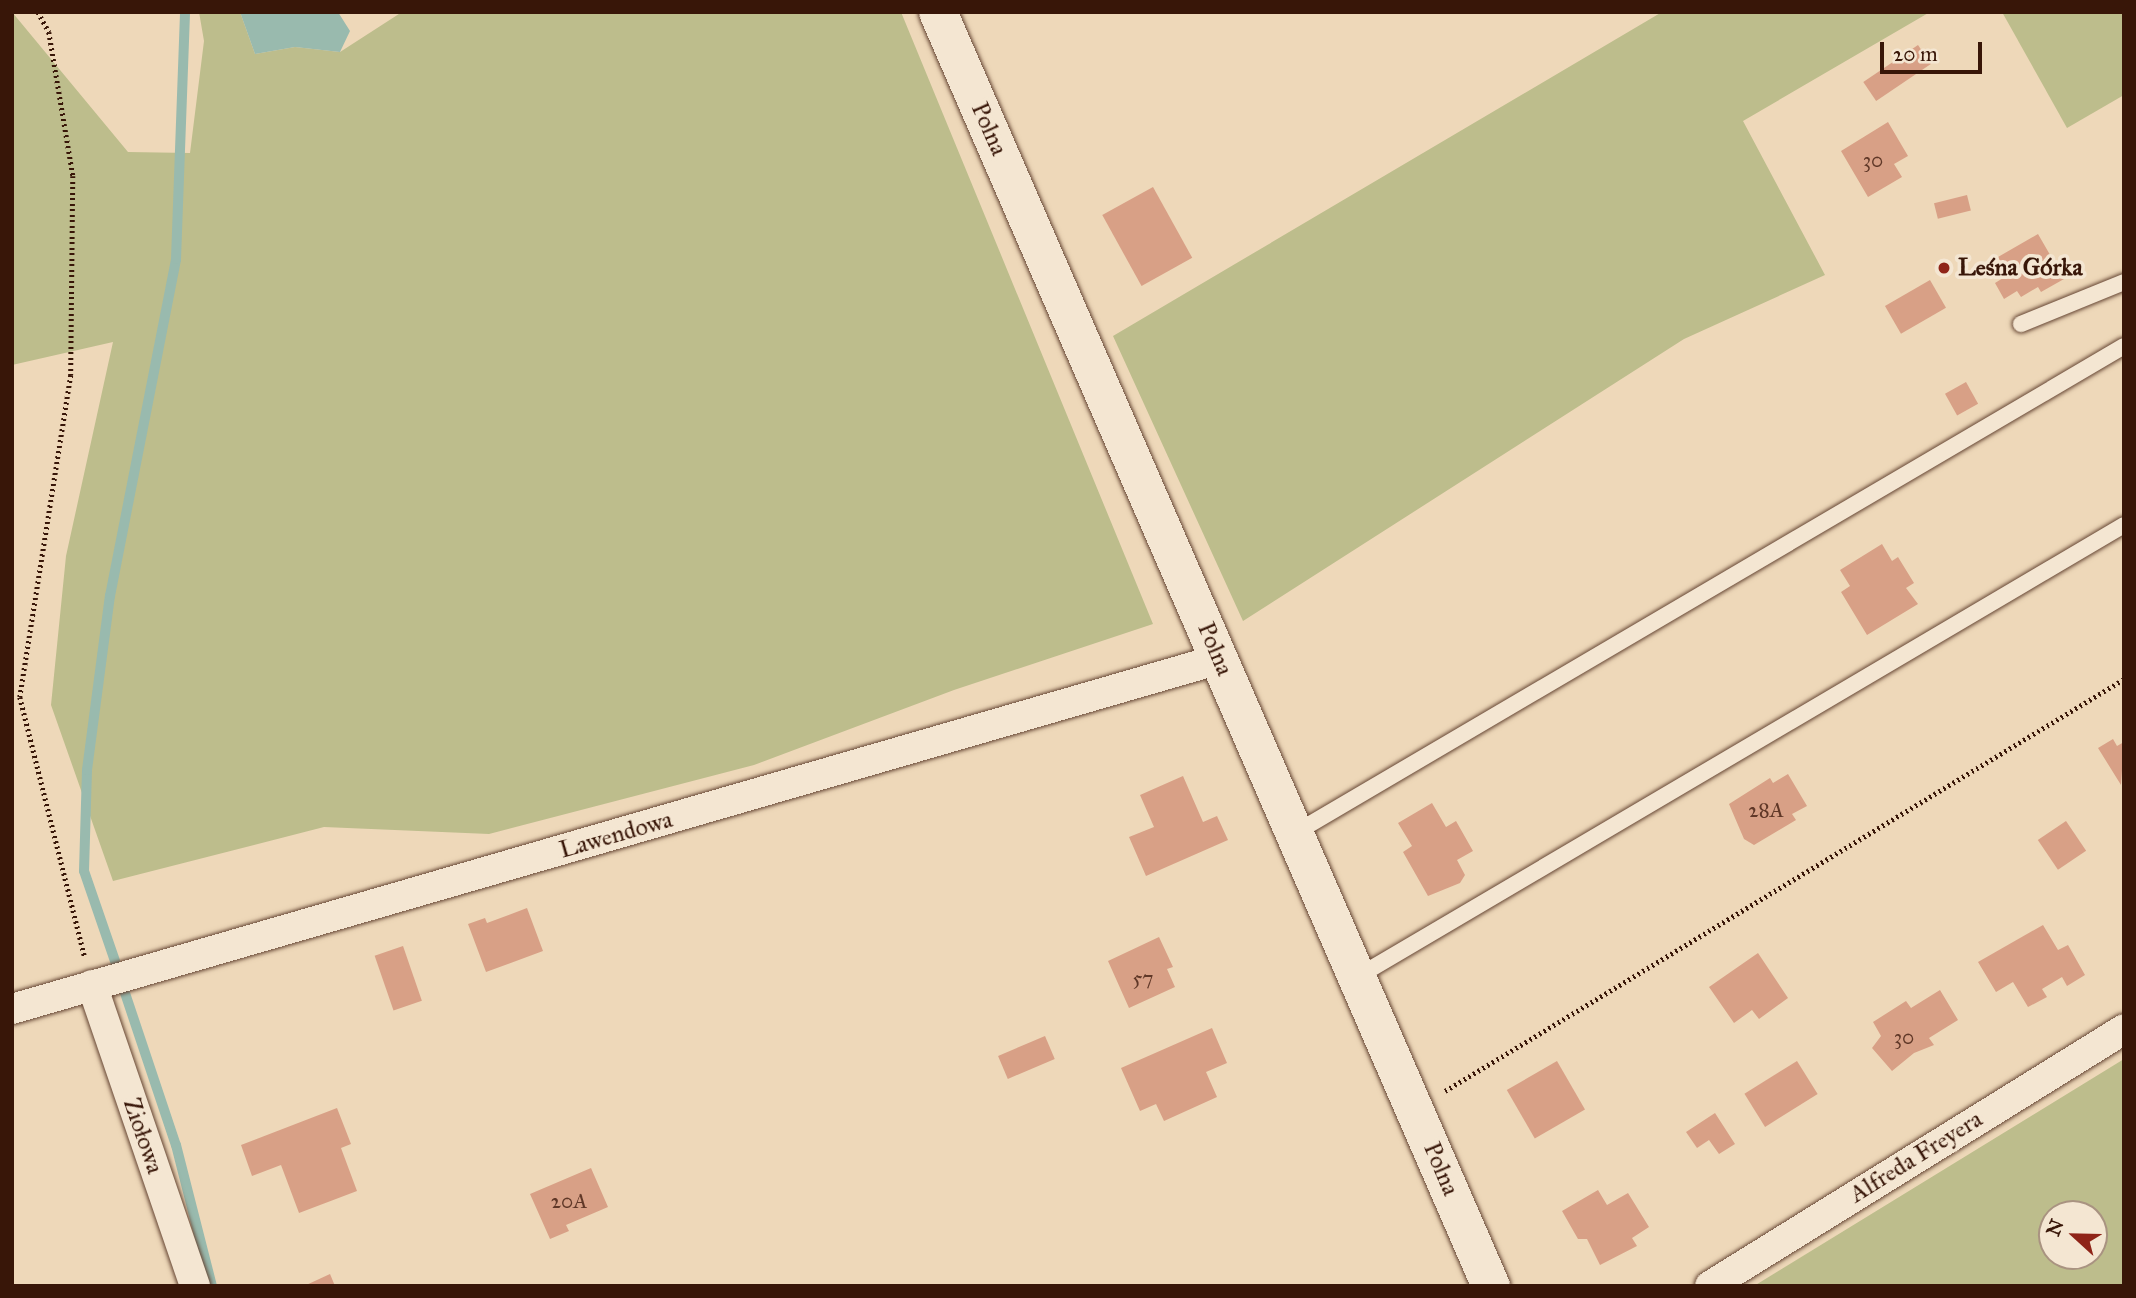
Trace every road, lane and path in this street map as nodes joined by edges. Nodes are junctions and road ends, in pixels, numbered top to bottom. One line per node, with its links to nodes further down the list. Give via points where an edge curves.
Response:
1 (38, 12): 11 (path, via 49,32 73,176 71,375 20,697)
2 (938, 12): 7 (street, Polna)
3 (2124, 282): 4 (lane)
4 (2021, 324)
5 (2124, 346): 9 (lane)
6 (2124, 525): 10 (lane)
7 (1220, 659): 9 (street, Polna); 11 (street, Lawendowa)
8 (2124, 679): 14 (path)
9 (1295, 833): 10 (street, Polna)
10 (1357, 977): 14 (street, Polna)
11 (92, 985): 12 (street, Lawendowa); 15 (street, Ziołowa)
12 (12, 1009)
13 (2124, 1029): 17 (street, Alfreda Freyera)
14 (1416, 1110): 16 (street, Polna)
15 (195, 1286)
16 (1491, 1286)
17 (1710, 1286)

